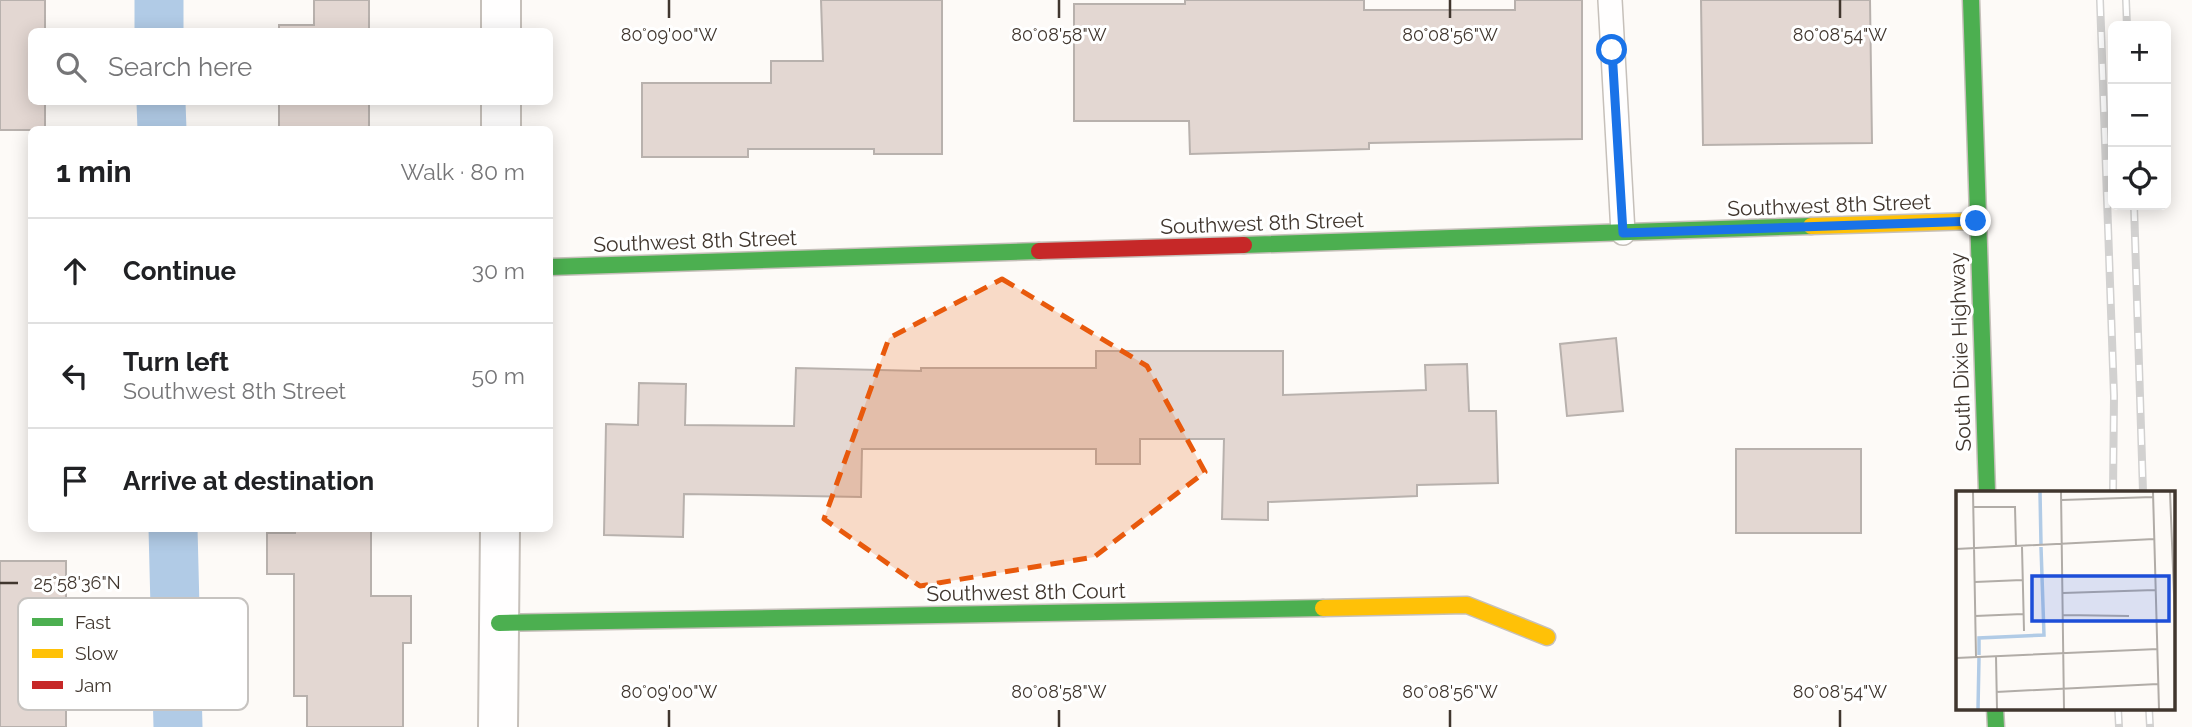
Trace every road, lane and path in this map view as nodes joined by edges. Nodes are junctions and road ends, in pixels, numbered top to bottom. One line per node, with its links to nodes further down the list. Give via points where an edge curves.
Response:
1 (501, 0): 4 (street)
2 (1611, 0): 8 (lane)
3 (1971, 0): 7 (street, South Dixie Highway)
4 (501, 28)
5 (501, 105): 6 (street)
6 (501, 126)
7 (1976, 221): 8 (street, Southwest 8th Street); 10 (street, South Dixie Highway)
8 (1623, 233): 9 (street, Southwest 8th Street)
9 (553, 267)
10 (1987, 491)
11 (500, 532): 12 (street)
12 (499, 623): 13 (street, Southwest 8th Court, via 1466,605); 14 (street)
13 (1547, 637)
14 (498, 727)

